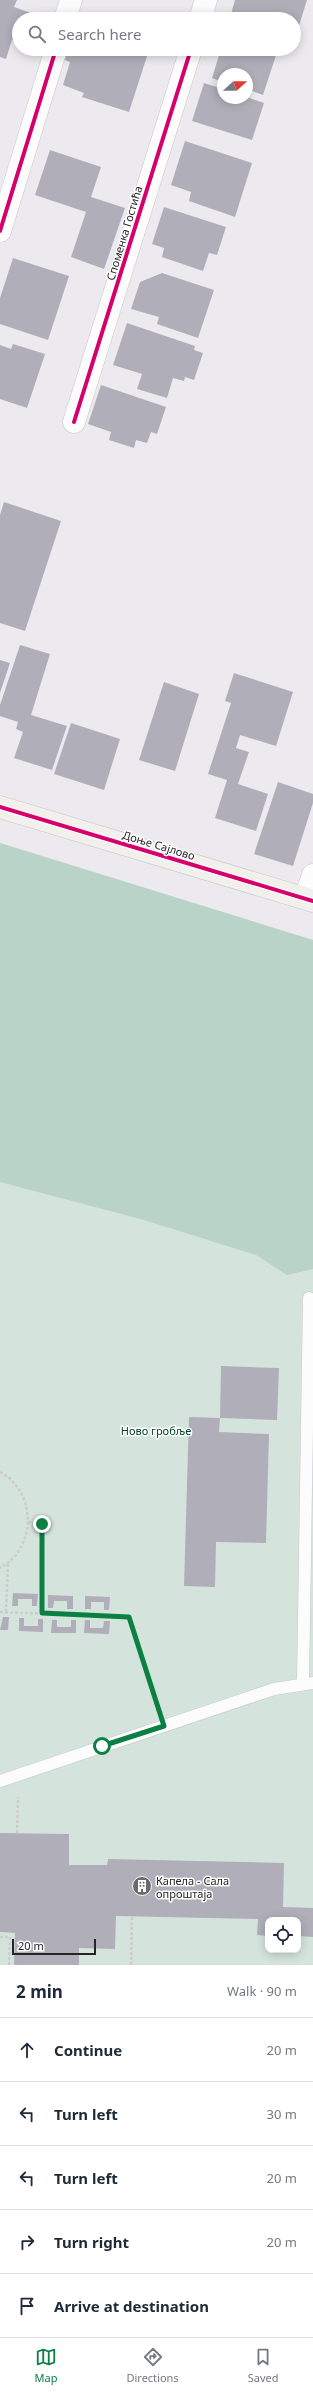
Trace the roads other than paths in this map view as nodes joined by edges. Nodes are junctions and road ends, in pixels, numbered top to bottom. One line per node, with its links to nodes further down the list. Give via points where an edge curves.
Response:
1 (71, 0): 3 (street)
2 (206, 0): 4 (street)
3 (68, 12)
4 (202, 12)
5 (54, 56): 7 (street)
6 (189, 56): 8 (street, Споменка Гостића)
7 (0, 231)
8 (74, 422)
9 (0, 807): 11 (street, Доње Сајлово)
10 (313, 875): 11 (street, Доње Сајлово)
11 (309, 899)
12 (309, 1298): 13 (lane)
13 (310, 1378): 14 (lane)
14 (308, 1683): 15 (lane, via 274,1689)
15 (0, 1781)

